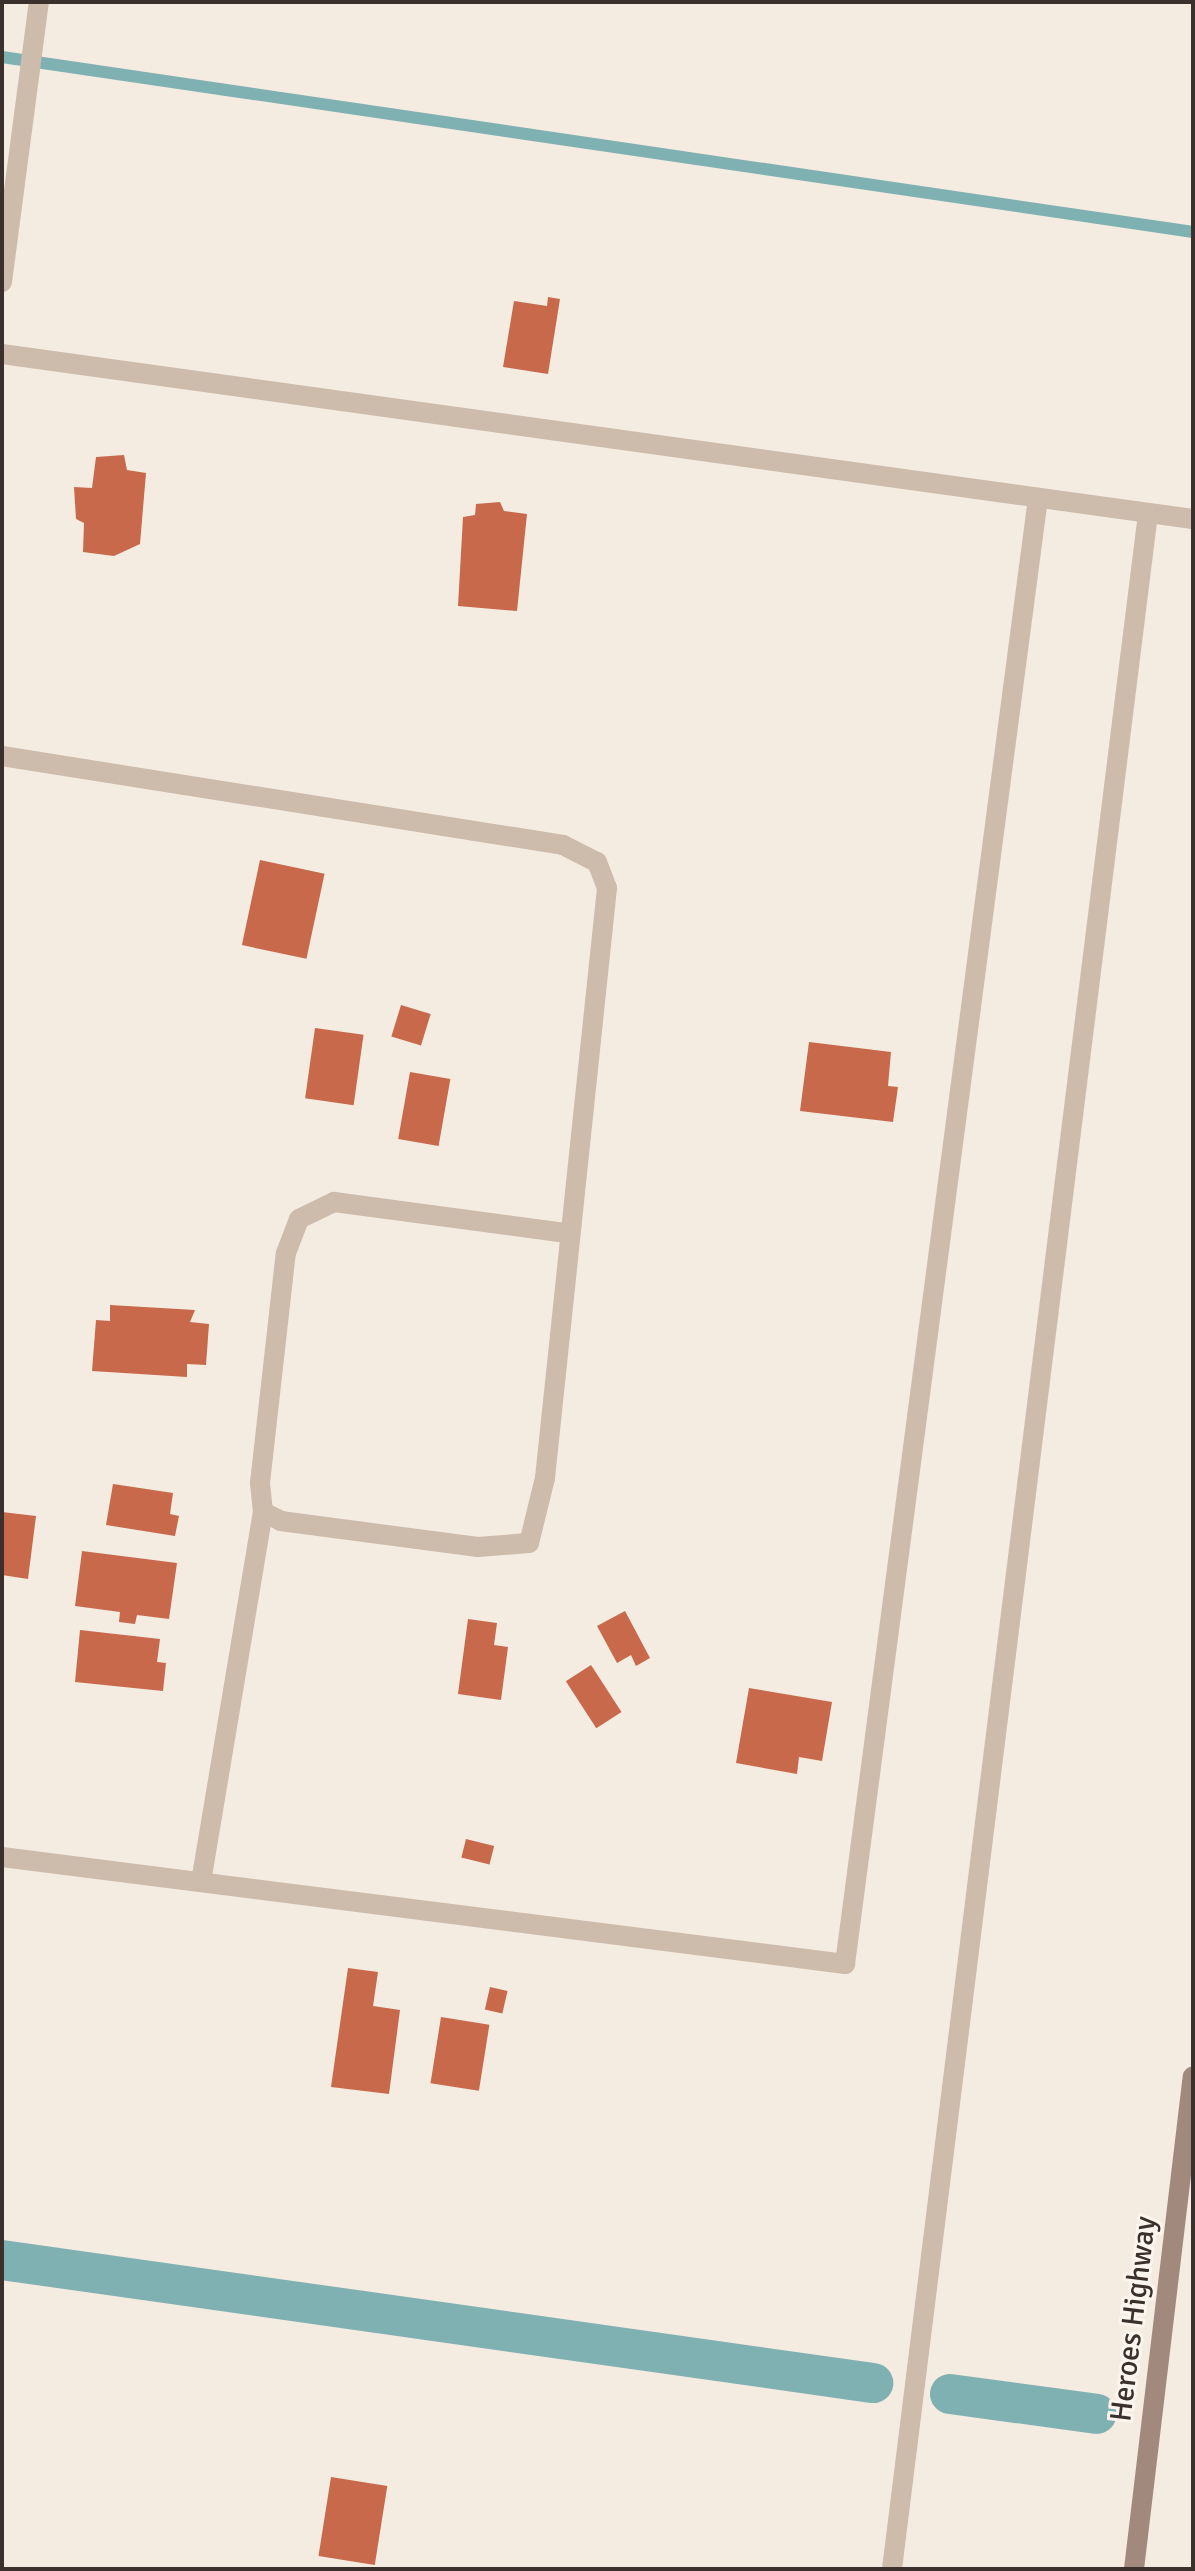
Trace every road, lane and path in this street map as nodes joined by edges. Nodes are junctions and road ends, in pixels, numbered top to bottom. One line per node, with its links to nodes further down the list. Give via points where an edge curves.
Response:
1 (39, 2): 2 (street)
2 (2, 282)
3 (2, 354): 4 (street)
4 (1038, 498): 5 (street); 11 (street, via 845,1964)
5 (1148, 513): 6 (street); 13 (street)
6 (1193, 519)
7 (2, 756): 8 (street, via 563,845 597,862 607,888)
8 (567, 1233): 9 (street, via 334,1202 299,1219 286,1253 260,1483); 9 (street, via 545,1478 529,1543 478,1547 281,1521)
9 (263, 1512): 11 (street)
10 (2, 1857): 11 (street)
11 (201, 1882)
12 (1193, 2077): 14 (main road, Heroes Highway)
13 (892, 2569)
14 (1134, 2569)

